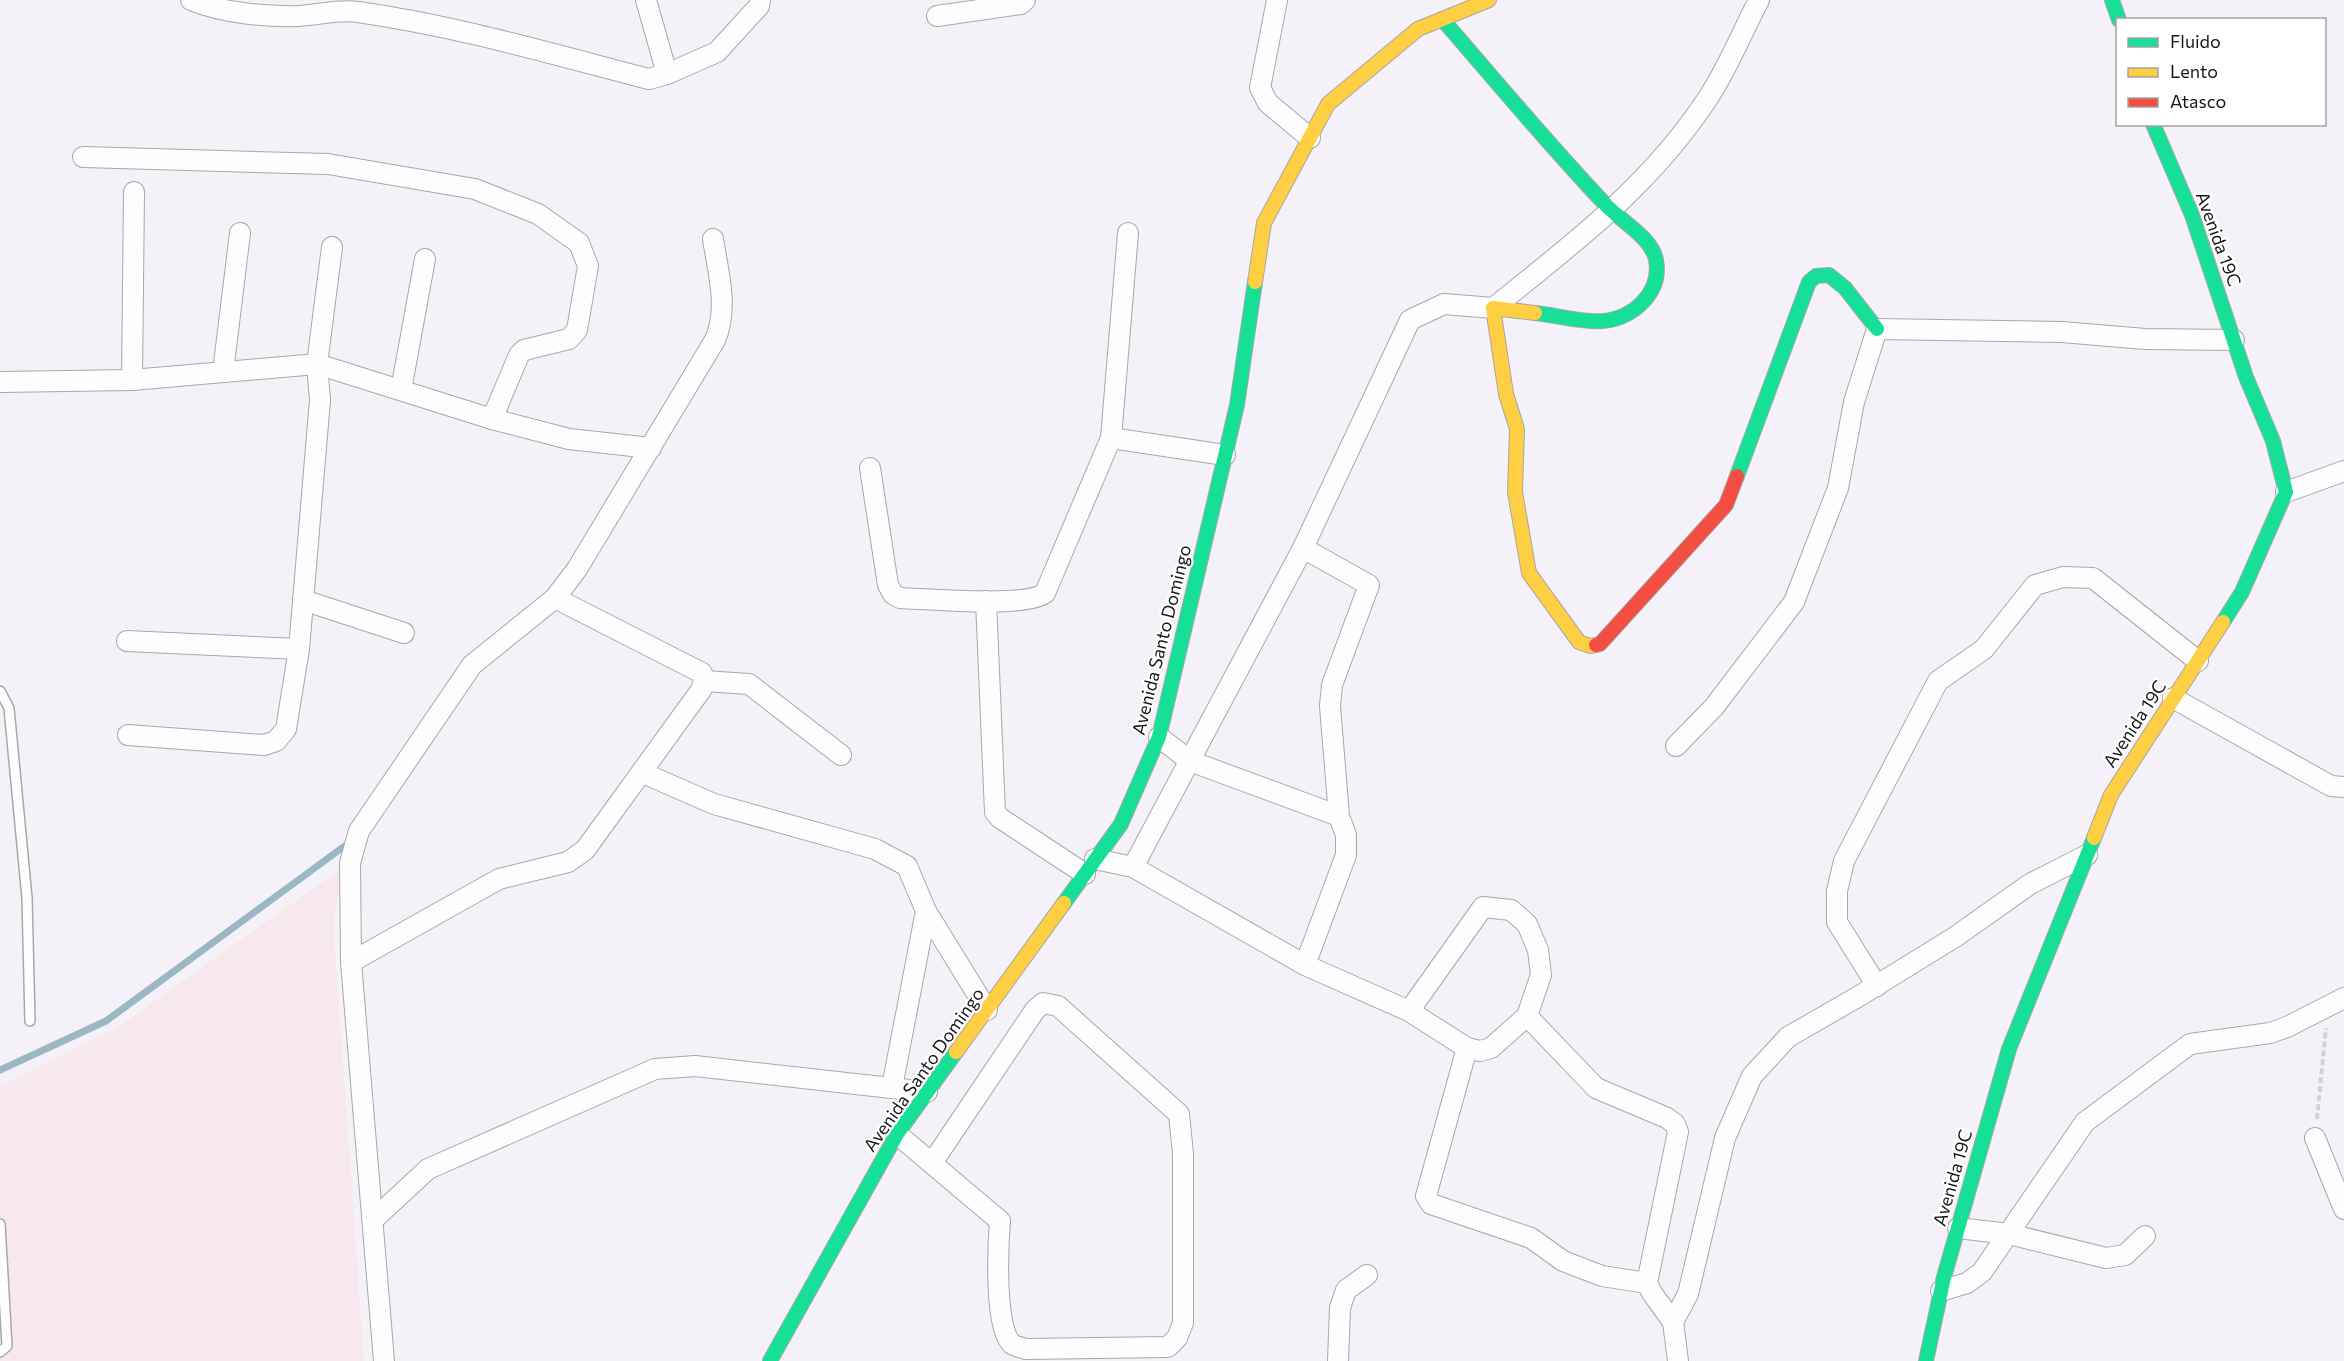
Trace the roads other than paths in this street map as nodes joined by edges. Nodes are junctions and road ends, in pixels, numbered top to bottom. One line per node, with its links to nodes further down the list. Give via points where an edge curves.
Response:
1 (191, 0): 12 (street, via 253,14 297,16 355,11 449,27 649,78)
2 (646, 0): 12 (street)
3 (760, 0): 12 (street, via 759,6 717,52)
4 (1025, 0): 9 (street, via 1021,4)
5 (1277, 0): 14 (street, via 1260,88 1268,103)
6 (1489, 0): 11 (street, Avenida Santo Domingo)
7 (1759, 0): 17 (street, via 1709,97 1648,175)
8 (2112, 0): 10 (street)
9 (937, 16)
10 (2118, 18)
11 (1442, 19): 14 (street, Avenida Santo Domingo, via 1418,29 1328,104); 17 (street)
12 (667, 74)
13 (2154, 126): 25 (street, Avenida 19C, via 2192,215)
14 (1310, 138): 34 (street, Avenida Santo Domingo, via 1264,223 1237,405)
15 (83, 157): 31 (street, via 328,164 474,189 538,214 579,243 588,266 577,330 569,339 524,350 519,355)
16 (134, 192): 28 (street)
17 (1612, 212): 23 (street); 23 (street, via 1650,245 1657,276 1649,298 1630,312 1603,321)
18 (240, 233): 27 (street)
19 (1128, 233): 32 (street)
20 (713, 239): 33 (street, via 723,311 721,326)
21 (332, 247): 26 (street)
22 (424, 260): 30 (street)
23 (1493, 308): 24 (street, via 1506,394 1517,429 1515,492 1529,573 1579,642 1590,646 1600,644 1726,505 1809,282 1816,276 1829,275 1845,288); 38 (street, via 1444,304 1410,320)
24 (1877, 329): 25 (street); 51 (street, via 1854,402 1838,488 1794,602 1714,707)
25 (2234, 340): 37 (street, Avenida 19C, via 2273,441)
26 (317, 364): 27 (street); 30 (street); 40 (street, via 320,400)
27 (223, 372): 28 (street)
28 (132, 380): 29 (street)
29 (0, 382)
30 (401, 390): 31 (street)
31 (492, 419): 33 (street, via 569,440)
32 (1111, 438): 34 (street); 41 (street, via 1045,593 1038,598)
33 (651, 448): 39 (street)
34 (1225, 455): 50 (street, Avenida Santo Domingo)
35 (870, 468): 41 (street, via 888,585 893,594 900,598)
36 (2344, 471): 37 (street)
37 (2286, 492): 45 (street, Avenida 19C, via 2242,592)
38 (1303, 548): 53 (street); 56 (street, via 1369,585 1332,685 1330,706)
39 (555, 598): 46 (street, via 702,673); 61 (street, via 472,665 359,831 350,863)
40 (303, 600): 42 (street); 44 (street)
41 (986, 601): 58 (street, via 995,812)
42 (404, 633)
43 (127, 640): 44 (street)
44 (299, 649): 49 (street, via 286,729 276,741 264,745)
45 (2198, 661): 48 (street, Avenida 19C); 63 (street, via 2093,578 2063,577 2035,585 1984,649 1938,681 1844,861 1837,891 1837,922)
46 (704, 681): 52 (street, via 749,684); 54 (street)
47 (0, 691): 68 (lane, via 9,708 27,898)
48 (2173, 698): 55 (street, via 2331,786); 57 (street, Avenida 19C, via 2111,795)
49 (128, 735)
50 (1159, 736): 53 (street); 58 (street, Avenida Santo Domingo, via 1121,824)
51 (1676, 747)
52 (841, 755)
53 (1190, 761): 56 (street); 59 (street)
54 (643, 774): 60 (street, via 714,804 875,849 907,866); 61 (street, via 585,850 568,861 500,879)
55 (2344, 787)
56 (1339, 816): 62 (street, via 1346,835 1346,855)
57 (2087, 855): 63 (street, via 2030,884); 78 (street, Avenida 19C, via 2009,1049)
58 (1090, 867): 59 (street); 65 (street, Avenida Santo Domingo)
59 (1133, 867): 62 (street)
60 (926, 911): 65 (street); 70 (street)
61 (351, 962): 76 (street)
62 (1305, 965): 66 (street)
63 (1877, 986): 84 (street, via 1788,1037 1752,1076 1725,1138 1688,1294)
64 (2336, 1003): 79 (street, via 2270,1032 2190,1044 2085,1122)
65 (987, 1010): 71 (street, Avenida Santo Domingo)
66 (1409, 1011): 67 (street, via 1483,907 1496,907 1511,910 1527,924 1538,950 1541,975); 69 (street)
67 (1527, 1016): 69 (street, via 1491,1048); 82 (street, via 1596,1088 1676,1124 1678,1132)
68 (30, 1021)
69 (1467, 1048): 82 (street, via 1426,1196 1431,1204 1531,1238 1563,1261 1602,1276)
70 (892, 1087): 71 (street); 76 (street, via 695,1066 655,1069 428,1169)
71 (927, 1092): 72 (street, Avenida Santo Domingo)
72 (897, 1134): 74 (street); 87 (street, Avenida Santo Domingo)
73 (2315, 1138): 75 (street)
74 (932, 1163): 74 (street, via 1000,1221 996,1270 1005,1332 1012,1344 1026,1349 1168,1347 1177,1338 1183,1323 1179,1114 1058,1006 1043,1003 1035,1010)
75 (2344, 1209)
76 (373, 1220): 86 (street)
77 (0, 1224): 85 (lane, via 7,1346)
78 (1958, 1228): 79 (street); 83 (street, Avenida 19C)
79 (2009, 1234): 80 (street, via 2106,1258 2125,1255); 83 (street, via 1982,1272 1967,1283)
80 (2145, 1236)
81 (1368, 1275): 88 (street, via 1346,1290 1340,1308)
82 (1647, 1283): 84 (street)
83 (1941, 1291): 90 (street, Avenida 19C)
84 (1673, 1322): 89 (street)
85 (0, 1352)
86 (384, 1361)
87 (770, 1361)
88 (1338, 1361)
89 (1678, 1361)
90 (1926, 1361)

